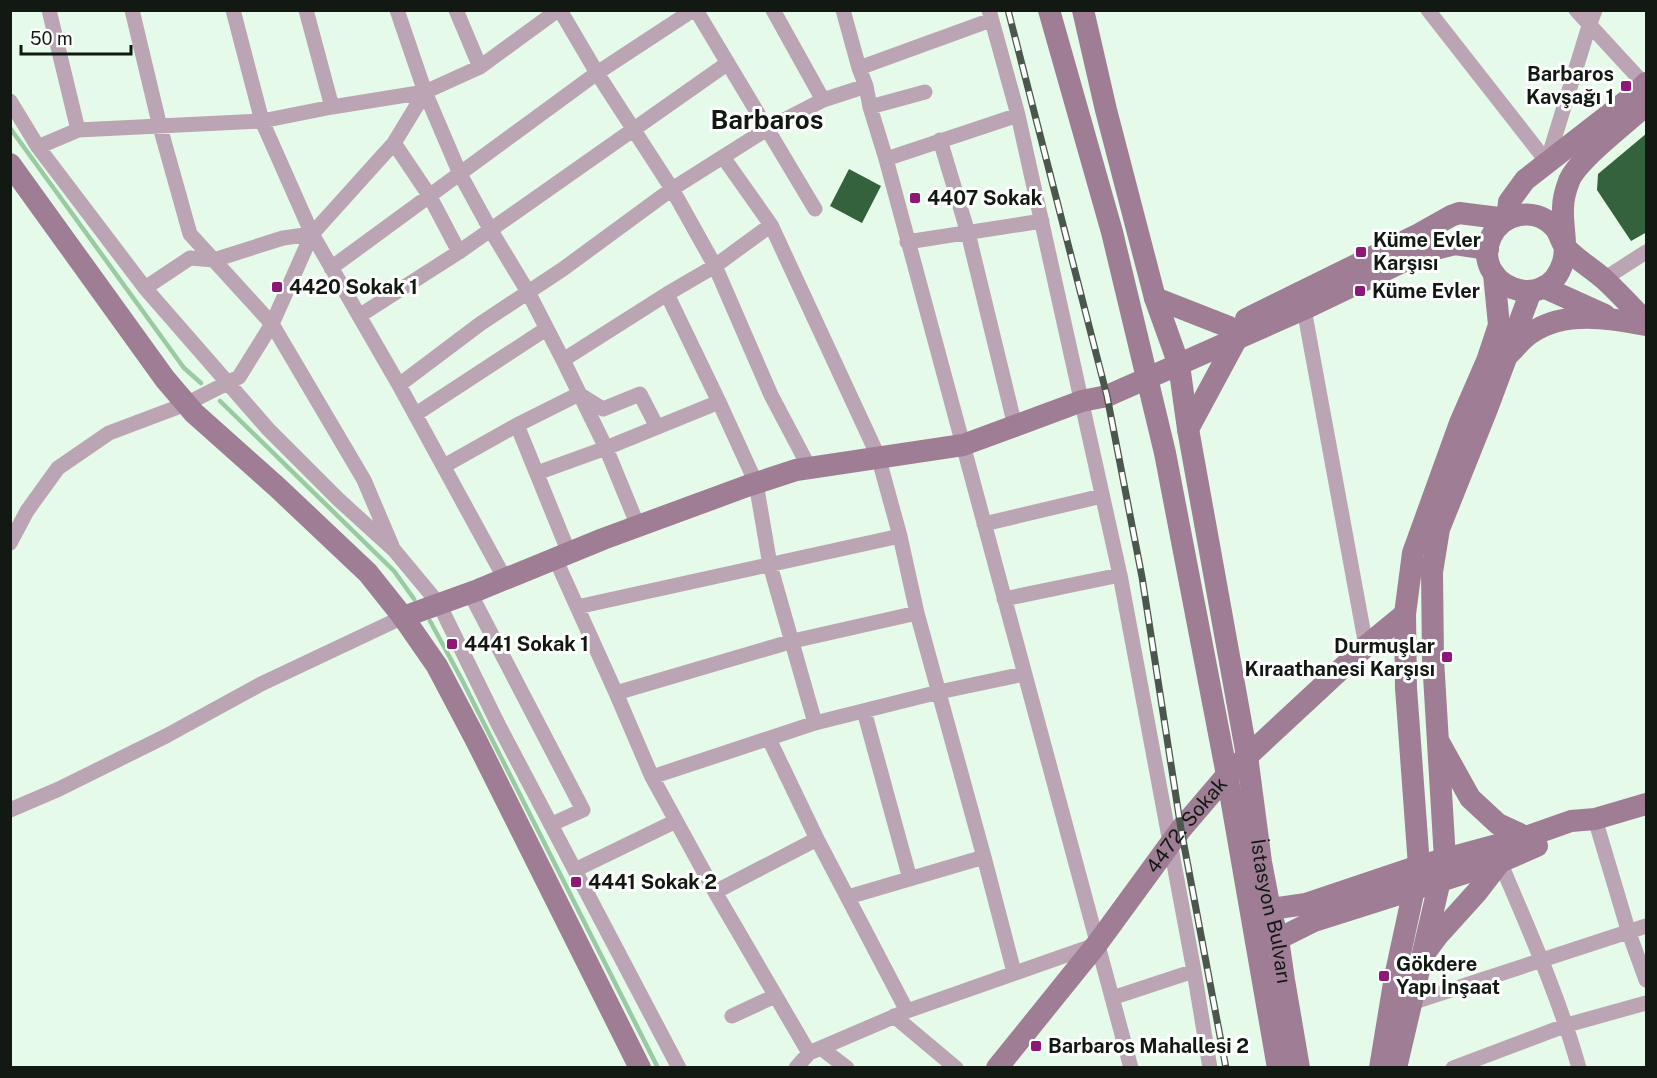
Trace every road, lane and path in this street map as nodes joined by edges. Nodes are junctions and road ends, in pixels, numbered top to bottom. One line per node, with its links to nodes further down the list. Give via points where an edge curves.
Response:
1 (49, 10): 34 (street)
2 (132, 10): 32 (street)
3 (233, 10): 31 (street)
4 (306, 10): 28 (street)
5 (397, 10): 24 (street)
6 (456, 10): 19 (street)
7 (559, 10): 19 (street); 21 (street)
8 (694, 10): 18 (street); 21 (street)
9 (773, 10): 26 (street)
10 (843, 10): 20 (street)
11 (1049, 10): 78 (street, İstasyon Bulvarı)
12 (1083, 10): 67 (street, İstasyon Bulvarı)
13 (1428, 10): 41 (street)
14 (1576, 10): 17 (street)
15 (1595, 10): 17 (street)
16 (990, 15): 20 (street); 30 (street)
17 (1589, 26): 23 (street); 41 (street)
18 (728, 63): 33 (street); 35 (street)
19 (480, 67): 24 (street)
20 (859, 68): 22 (street)
21 (597, 73): 35 (street); 43 (street)
22 (866, 86): 26 (street); 29 (street)
23 (1646, 91): 41 (street, via 1633,96); 54 (street, via 1569,180 1563,206)
24 (425, 92): 28 (street); 37 (street); 43 (street)
25 (925, 92): 29 (street)
26 (823, 100): 33 (street)
27 (10, 101): 38 (street)
28 (332, 107): 31 (street)
29 (870, 107): 40 (street)
30 (1018, 115): 36 (street); 48 (street)
31 (262, 121): 32 (street); 52 (street)
32 (160, 127): 34 (street); 58 (street, via 190,234)
33 (767, 129): 39 (street); 46 (street)
34 (78, 130): 38 (street)
35 (633, 130): 44 (street); 50 (street)
36 (940, 140): 40 (street); 51 (street)
37 (394, 143): 45 (street); 52 (street)
38 (38, 147): 63 (street)
39 (723, 157): 44 (street); 49 (street)
40 (886, 159): 53 (street)
41 (1547, 162): 47 (street, via 1525,180 1509,202)
42 (10, 164): 84 (street)
43 (460, 174): 45 (street); 50 (street)
44 (672, 189): 59 (street); 65 (street)
45 (429, 195): 56 (street); 60 (street)
46 (815, 209)
47 (1507, 219): 54 (street, via 1525,214 1543,218 1553,225); 55 (street, via 1497,227); 74 (street, via 1460,213 1451,216)
48 (1042, 221): 51 (street); 82 (street)
49 (771, 225): 59 (street); 92 (street)
50 (490, 229): 56 (street); 65 (street)
51 (968, 233): 53 (street); 87 (street)
52 (312, 234): 58 (street, via 283,238); 60 (street); 72 (street)
53 (907, 242): 90 (street)
54 (1564, 247): 62 (street); 64 (street, via 1560,270 1553,280)
55 (1488, 249): 61 (street); 68 (street, via 1455,244 1423,252)
56 (459, 252): 69 (street)
57 (1647, 252): 62 (street)
58 (214, 260): 63 (street, via 190,258); 72 (street)
59 (715, 266): 66 (street); 94 (street, via 771,395)
60 (331, 268): 69 (street)
61 (1494, 274): 64 (street, via 1510,288); 112 (street, via 1499,325 1413,553)
62 (1604, 279): 71 (street)
63 (145, 288): 79 (street)
64 (1537, 289): 70 (street); 75 (street)
65 (528, 292): 73 (street); 80 (street)
66 (667, 294): 77 (street); 83 (street)
67 (1155, 298): 74 (street); 76 (street, İstasyon Bulvarı)
68 (1304, 309): 74 (street); 115 (street)
69 (359, 316): 80 (street)
70 (1612, 319): 71 (street); 75 (street, via 1551,323 1530,333)
71 (1647, 323)
72 (272, 324): 79 (street, via 239,377); 102 (street, via 364,480)
73 (546, 329): 77 (street); 85 (street)
74 (1232, 333): 76 (street); 89 (street)
75 (1507, 356): 121 (street, via 1438,529 1432,572)
76 (1178, 359): 78 (street); 89 (street, İstasyon Bulvarı)
77 (563, 360): 81 (street)
78 (1147, 373): 82 (street, via 1104,386); 124 (street, İstasyon Bulvarı)
79 (228, 383): 84 (street); 102 (street, via 268,429)
80 (399, 385): 85 (street)
81 (579, 394): 86 (street); 88 (street, via 603,409 640,394); 91 (street)
82 (1082, 401): 87 (street); 97 (street)
83 (719, 402): 88 (street); 96 (street)
84 (186, 404): 101 (street, via 108,432 58,468); 113 (street, via 368,573)
85 (416, 414): 93 (street)
86 (517, 425): 93 (street); 95 (street)
87 (1015, 426): 90 (street)
88 (657, 427): 91 (street)
89 (1188, 429): 123 (street, İstasyon Bulvarı)
90 (963, 445): 92 (street); 98 (street)
91 (606, 448): 95 (street); 99 (street)
92 (878, 456): 94 (street); 100 (street)
93 (444, 466): 106 (street)
94 (809, 467): 96 (street)
95 (537, 472): 103 (street)
96 (756, 483): 99 (street); 104 (street)
97 (1102, 496): 98 (street); 105 (street)
98 (984, 524): 108 (street)
99 (638, 526): 103 (street)
100 (900, 536): 104 (street); 111 (street)
101 (10, 543)
102 (394, 550): 109 (street)
103 (562, 556): 106 (street); 110 (street)
104 (770, 565): 110 (street); 114 (street)
105 (1120, 575): 108 (street); 133 (street)
106 (505, 579): 107 (street)
107 (471, 593): 109 (street); 130 (street, via 583,810)
108 (1004, 599): 116 (street)
109 (439, 604): 113 (street); 130 (street)
110 (577, 607): 118 (street)
111 (916, 613): 114 (street); 117 (street)
112 (1405, 614): 115 (street, 4472. Sokak); 138 (street, via 1406,688)
113 (403, 617): 127 (street); 166 (street, via 437,666 476,740)
114 (793, 641): 118 (street); 120 (street)
115 (1366, 646): 123 (street, 4472. Sokak)
116 (1024, 674): 117 (street); 151 (street)
117 (939, 692): 119 (street); 134 (street)
118 (616, 693): 125 (street)
119 (864, 711): 120 (street); 140 (street)
120 (815, 723): 122 (street)
121 (1436, 738): 131 (street, via 1470,798 1498,824); 135 (street)
122 (769, 739): 125 (street); 132 (street)
123 (1247, 756): 124 (street, 4472. Sokak); 136 (street, İstasyon Bulvarı)
124 (1227, 775): 133 (street, 4472. Sokak); 149 (street, İstasyon Bulvarı)
125 (652, 777): 129 (street)
126 (1647, 804): 128 (street)
127 (10, 810)
128 (1595, 819): 131 (street, via 1570,821); 137 (street, via 1575,832); 148 (street)
129 (676, 821): 139 (street); 143 (street)
130 (552, 824): 139 (street)
131 (1526, 837): 135 (street)
132 (817, 838): 143 (street); 144 (street)
133 (1171, 844): 151 (street, 4472. Sokak); 154 (street)
134 (984, 858): 140 (street); 155 (street)
135 (1445, 859): 138 (street); 141 (street)
136 (1261, 862): 145 (street, İstasyon Bulvarı); 146 (street, via 1269,882 1284,898)
137 (1500, 862): 141 (street); 152 (street); 153 (street)
138 (1419, 866): 142 (street); 146 (street)
139 (575, 870): 167 (street)
140 (910, 879): 144 (street)
141 (1440, 881): 142 (street); 152 (street)
142 (1415, 889): 146 (street, via 1359,908); 176 (street)
143 (715, 892): 158 (street)
144 (848, 897): 162 (street)
145 (1270, 909): 146 (street); 149 (street, via 1258,918); 150 (street, İstasyon Bulvarı)
146 (1310, 913): 150 (street); 156 (street, via 1297,934)
147 (1647, 927): 148 (street)
148 (1629, 933): 153 (street); 157 (street)
149 (1254, 934): 150 (street, via 1260,941); 174 (street, İstasyon Bulvarı)
150 (1278, 939): 156 (street, İstasyon Bulvarı)
151 (1097, 944): 155 (street); 159 (street); 171 (street, 4472. Sokak)
152 (1422, 956): 161 (street)
153 (1542, 960): 161 (street); 164 (street)
154 (1194, 971): 159 (street); 173 (street)
155 (1014, 972): 162 (street)
156 (1284, 980): 175 (street, İstasyon Bulvarı)
157 (1647, 980)
158 (776, 996): 163 (street); 165 (street)
159 (1112, 998): 172 (street)
160 (1647, 1002): 164 (street)
161 (1411, 1003): 177 (street)
162 (901, 1014): 165 (street); 170 (street)
163 (732, 1016)
164 (1567, 1025): 178 (street); 179 (street)
165 (815, 1051): 168 (street); 169 (street)
166 (640, 1068)
167 (679, 1068)
168 (796, 1068)
169 (847, 1068)
170 (956, 1068)
171 (998, 1068)
172 (1131, 1068)
173 (1210, 1068)
174 (1278, 1068)
175 (1299, 1068)
176 (1380, 1068)
177 (1396, 1068)
178 (1453, 1068)
179 (1579, 1068)

